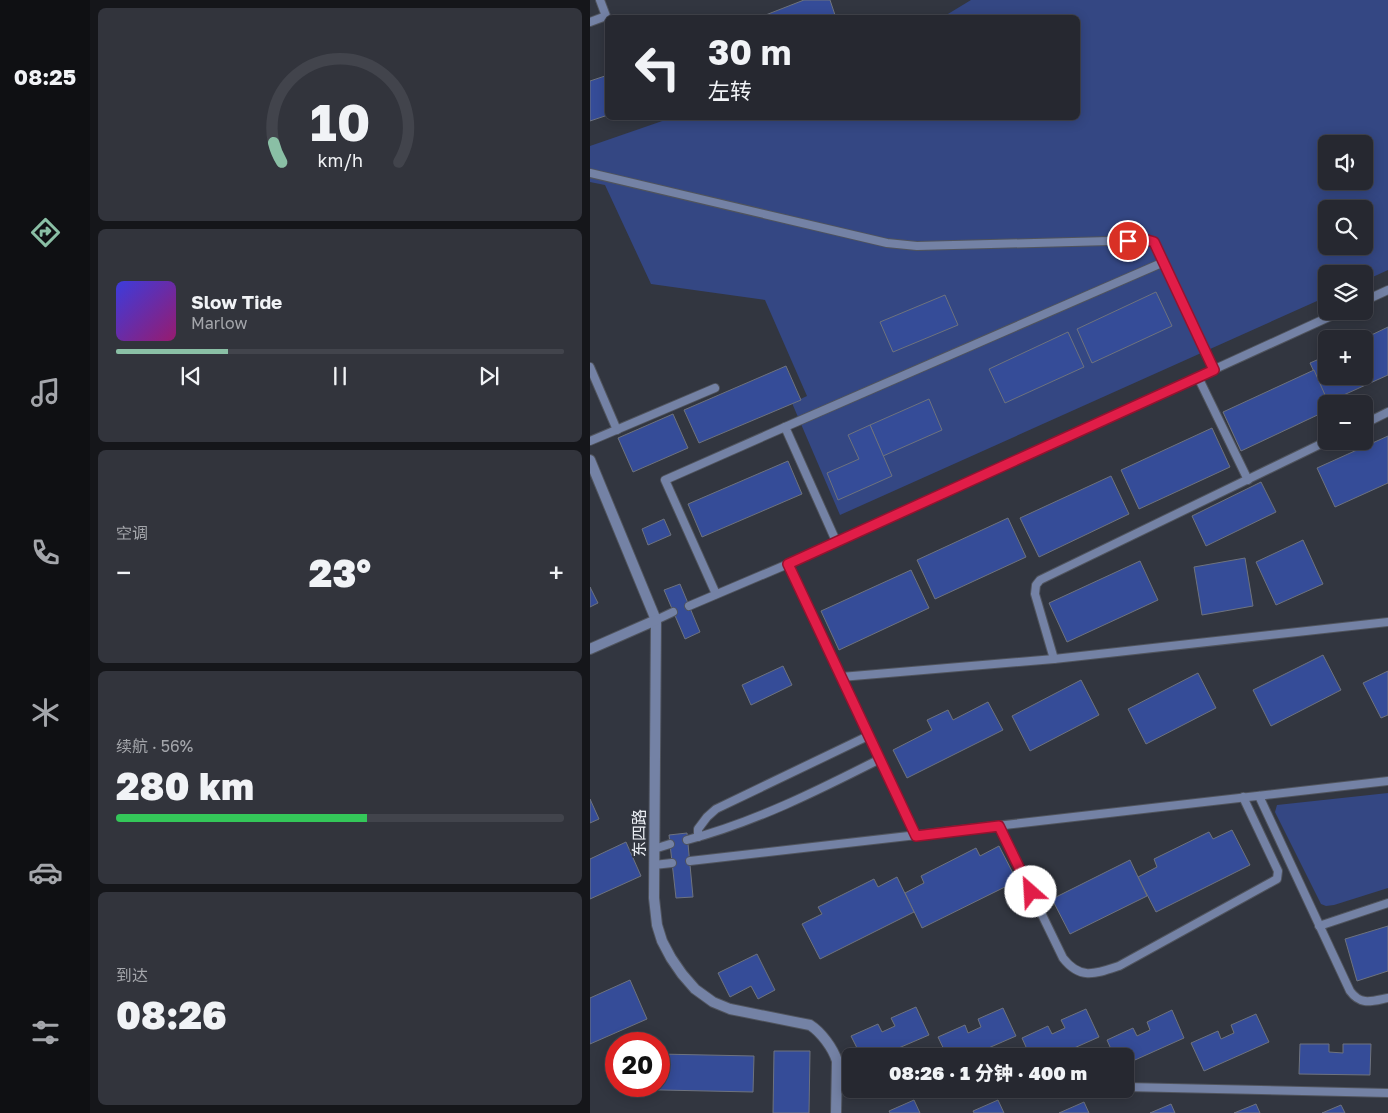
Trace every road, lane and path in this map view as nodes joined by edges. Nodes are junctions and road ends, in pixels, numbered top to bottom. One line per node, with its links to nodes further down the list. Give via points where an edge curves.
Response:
1 (600, 0): 2 (lane)
2 (606, 15)
3 (605, 16): 4 (lane)
4 (590, 22)
5 (590, 173): 6 (lane, via 887,243 916,246 1147,240 1154,242)
6 (1164, 262): 11 (lane); 16 (lane)
7 (1388, 290): 8 (lane)
8 (1373, 297)
9 (1322, 320): 11 (lane)
10 (590, 367): 17 (lane)
11 (1214, 370): 12 (lane)
12 (1198, 377): 21 (lane); 22 (lane)
13 (715, 388): 17 (lane)
14 (1388, 412): 15 (lane)
15 (1373, 420)
16 (785, 426): 22 (lane); 24 (lane, via 665,480)
17 (617, 430): 18 (lane)
18 (590, 441)
19 (1318, 446): 21 (lane)
20 (590, 460): 27 (street, 东四路)
21 (1248, 480): 30 (lane, via 1040,580 1035,594)
22 (836, 541): 23 (lane)
23 (788, 564): 24 (lane); 31 (lane)
24 (716, 594): 25 (lane)
25 (689, 606)
26 (673, 612): 27 (lane)
27 (656, 620): 29 (street); 42 (street, 东四路)
28 (1388, 622): 30 (lane)
29 (590, 649)
30 (1054, 659): 31 (lane)
31 (841, 677): 32 (lane)
32 (868, 736): 33 (lane); 39 (lane, via 716,809 698,829)
33 (880, 759): 38 (lane); 39 (lane, via 765,815)
34 (1388, 781): 35 (lane)
35 (1258, 796): 36 (lane); 47 (lane)
36 (1243, 798): 37 (lane); 37 (lane, via 1278,871 1277,879 1119,966 1092,974 1080,973 1063,958)
37 (999, 826): 38 (lane)
38 (916, 836): 43 (lane)
39 (698, 837): 40 (lane)
40 (687, 840)
41 (670, 844): 42 (lane)
42 (654, 849): 45 (street, 东四路)
43 (690, 861)
44 (672, 863): 45 (lane)
45 (654, 865): 49 (street, 东四路, via 659,933 682,974 701,994 720,1006 816,1029 834,1054)
46 (1388, 903): 47 (lane)
47 (1319, 926): 48 (lane, via 1355,998 1370,1002)
48 (1388, 998)
49 (837, 1080): 50 (lane); 53 (street, 东四路)
50 (842, 1080)
51 (1134, 1087): 52 (lane)
52 (1388, 1093)
53 (836, 1113)

